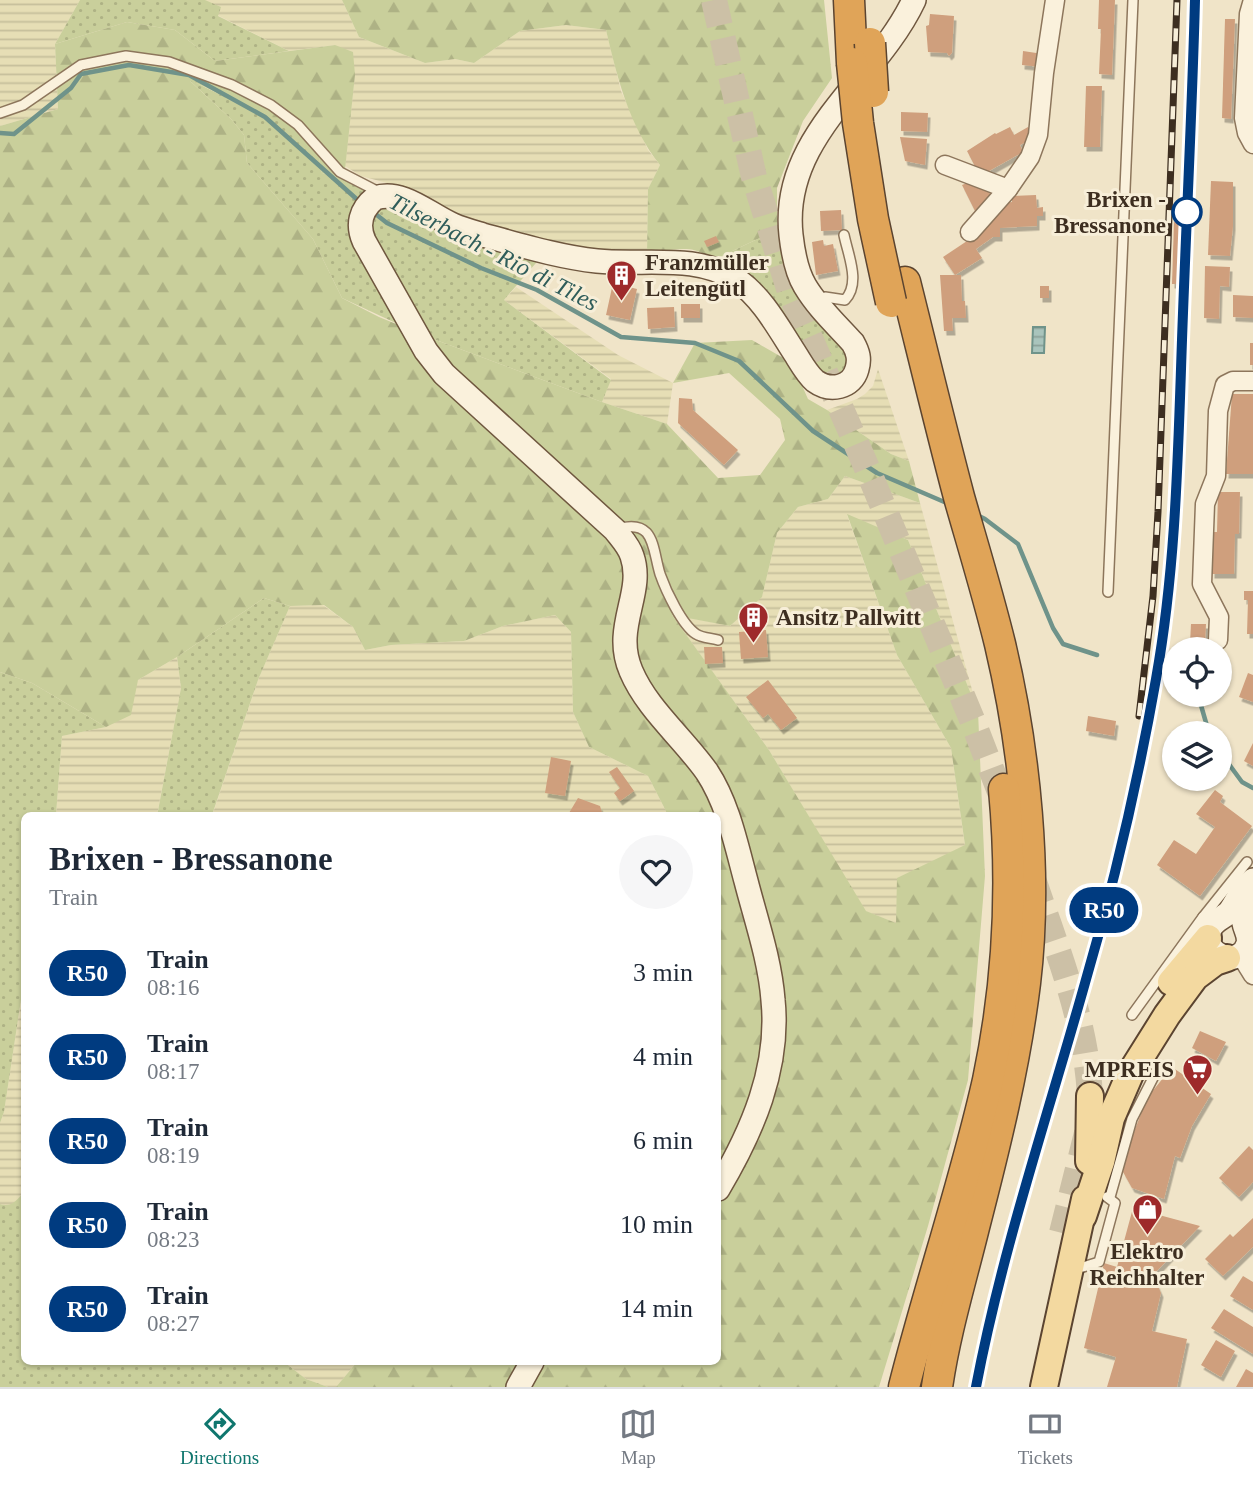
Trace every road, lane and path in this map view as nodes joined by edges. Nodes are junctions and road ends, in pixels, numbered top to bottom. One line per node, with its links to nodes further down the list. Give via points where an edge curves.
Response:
1 (849, 0): 7 (highway)
2 (867, 0): 7 (highway)
3 (914, 0): 15 (street, via 894,36 817,134 799,169 790,206 792,248 804,285)
4 (1055, 0): 11 (street, via 1038,135 1030,157)
5 (1133, 0): 19 (lane)
6 (1253, 0): 9 (street, via 1244,118)
7 (861, 53): 17 (highway, bridge, via 874,106 898,292)
8 (0, 113): 12 (lane, via 23,105 80,65 126,56 169,62 271,105 298,125 340,172 373,189)
9 (1253, 144)
10 (944, 165): 11 (street)
11 (1008, 189): 13 (street)
12 (371, 204): 15 (street, via 393,196 453,225 577,258 688,263 724,274 760,301 807,372 823,385 846,385 855,374 857,350); 18 (street, via 360,227 364,241 426,351 444,374)
13 (970, 232)
14 (844, 234): 15 (lane, via 852,293 845,300)
15 (816, 302)
16 (1253, 381): 20 (street, via 1225,384 1218,411 1216,476 1205,504 1202,584 1219,617)
17 (958, 523): 33 (highway, via 993,702 1005,799 1007,929 988,1079); 34 (highway, via 1001,647 1020,744 1028,834 1028,932 1026,980 1007,1093)
18 (615, 530): 21 (lane, via 631,525 652,538 661,576 681,618 697,635); 28 (street, via 635,568 624,641 630,670 707,773 727,811 768,963 774,1023 767,1081)
19 (1108, 592)
20 (1218, 637)
21 (718, 640)
22 (1250, 871): 24 (street, via 1246,885)
23 (1253, 891): 24 (street)
24 (1218, 924): 25 (street, via 1209,944 1216,954); 25 (street, via 1249,937 1245,949); 27 (lane); 29 (main road, via 1173,978 1098,1089 1089,1167)
25 (1234, 956): 26 (street); 29 (main road, via 1215,962 1195,977 1137,1062 1118,1097)
26 (1253, 975)
27 (1132, 1015)
28 (721, 1183)
29 (1095, 1202): 36 (main road, via 1072,1265)
30 (1062, 1233): 35 (main road)
31 (530, 1365): 32 (street)
32 (518, 1387)
33 (904, 1387)
34 (937, 1387)
35 (1027, 1387)
36 (1044, 1387)

